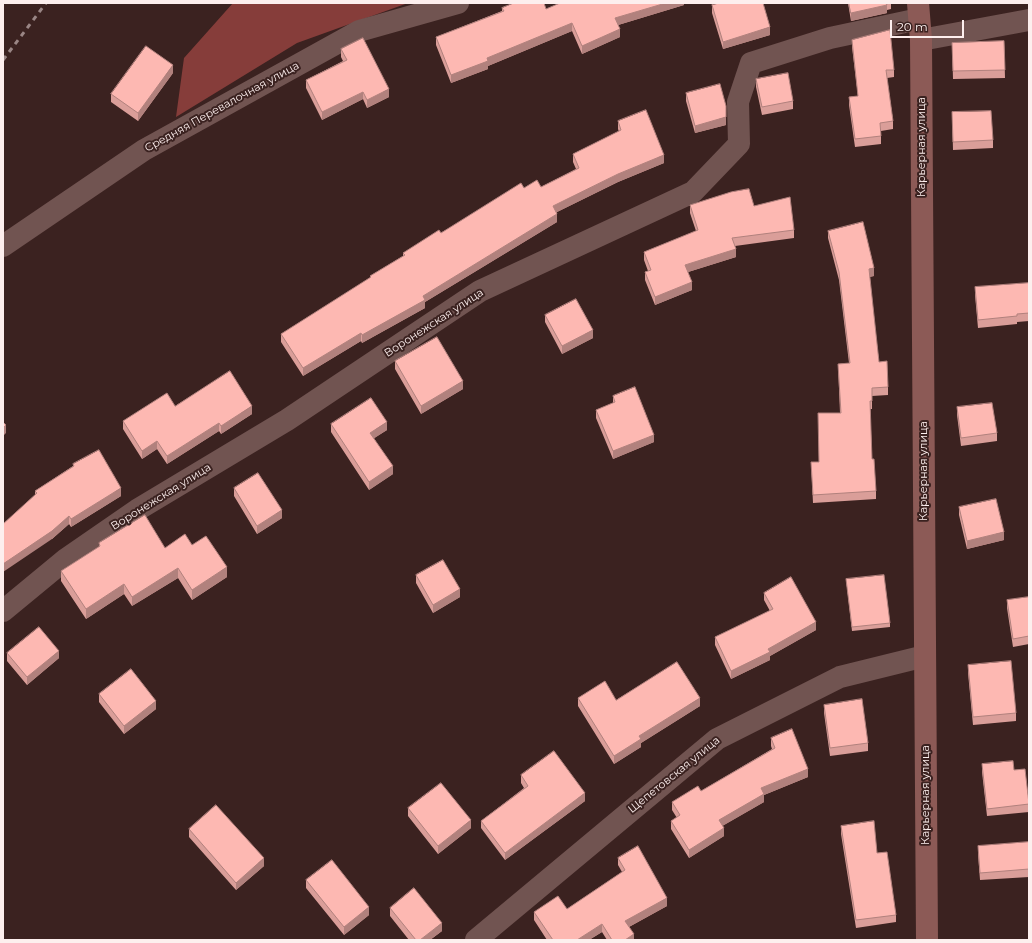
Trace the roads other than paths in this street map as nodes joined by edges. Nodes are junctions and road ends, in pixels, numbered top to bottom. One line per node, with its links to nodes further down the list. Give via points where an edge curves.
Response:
1 (458, 3): 4 (street, Средняя Перевалочная улица, via 359,31 144,150)
2 (1029, 20): 3 (street)
3 (919, 21): 5 (street, Воронежская улица, via 830,38 751,63 738,102 739,144 693,192 480,292 287,420 137,510 66,559); 6 (street, Карьерная улица)
4 (3, 246)
5 (3, 611)
6 (925, 656): 7 (street, Щепетовская улица, via 840,677 717,739); 8 (street, Карьерная улица)
7 (476, 940)
8 (927, 940)

